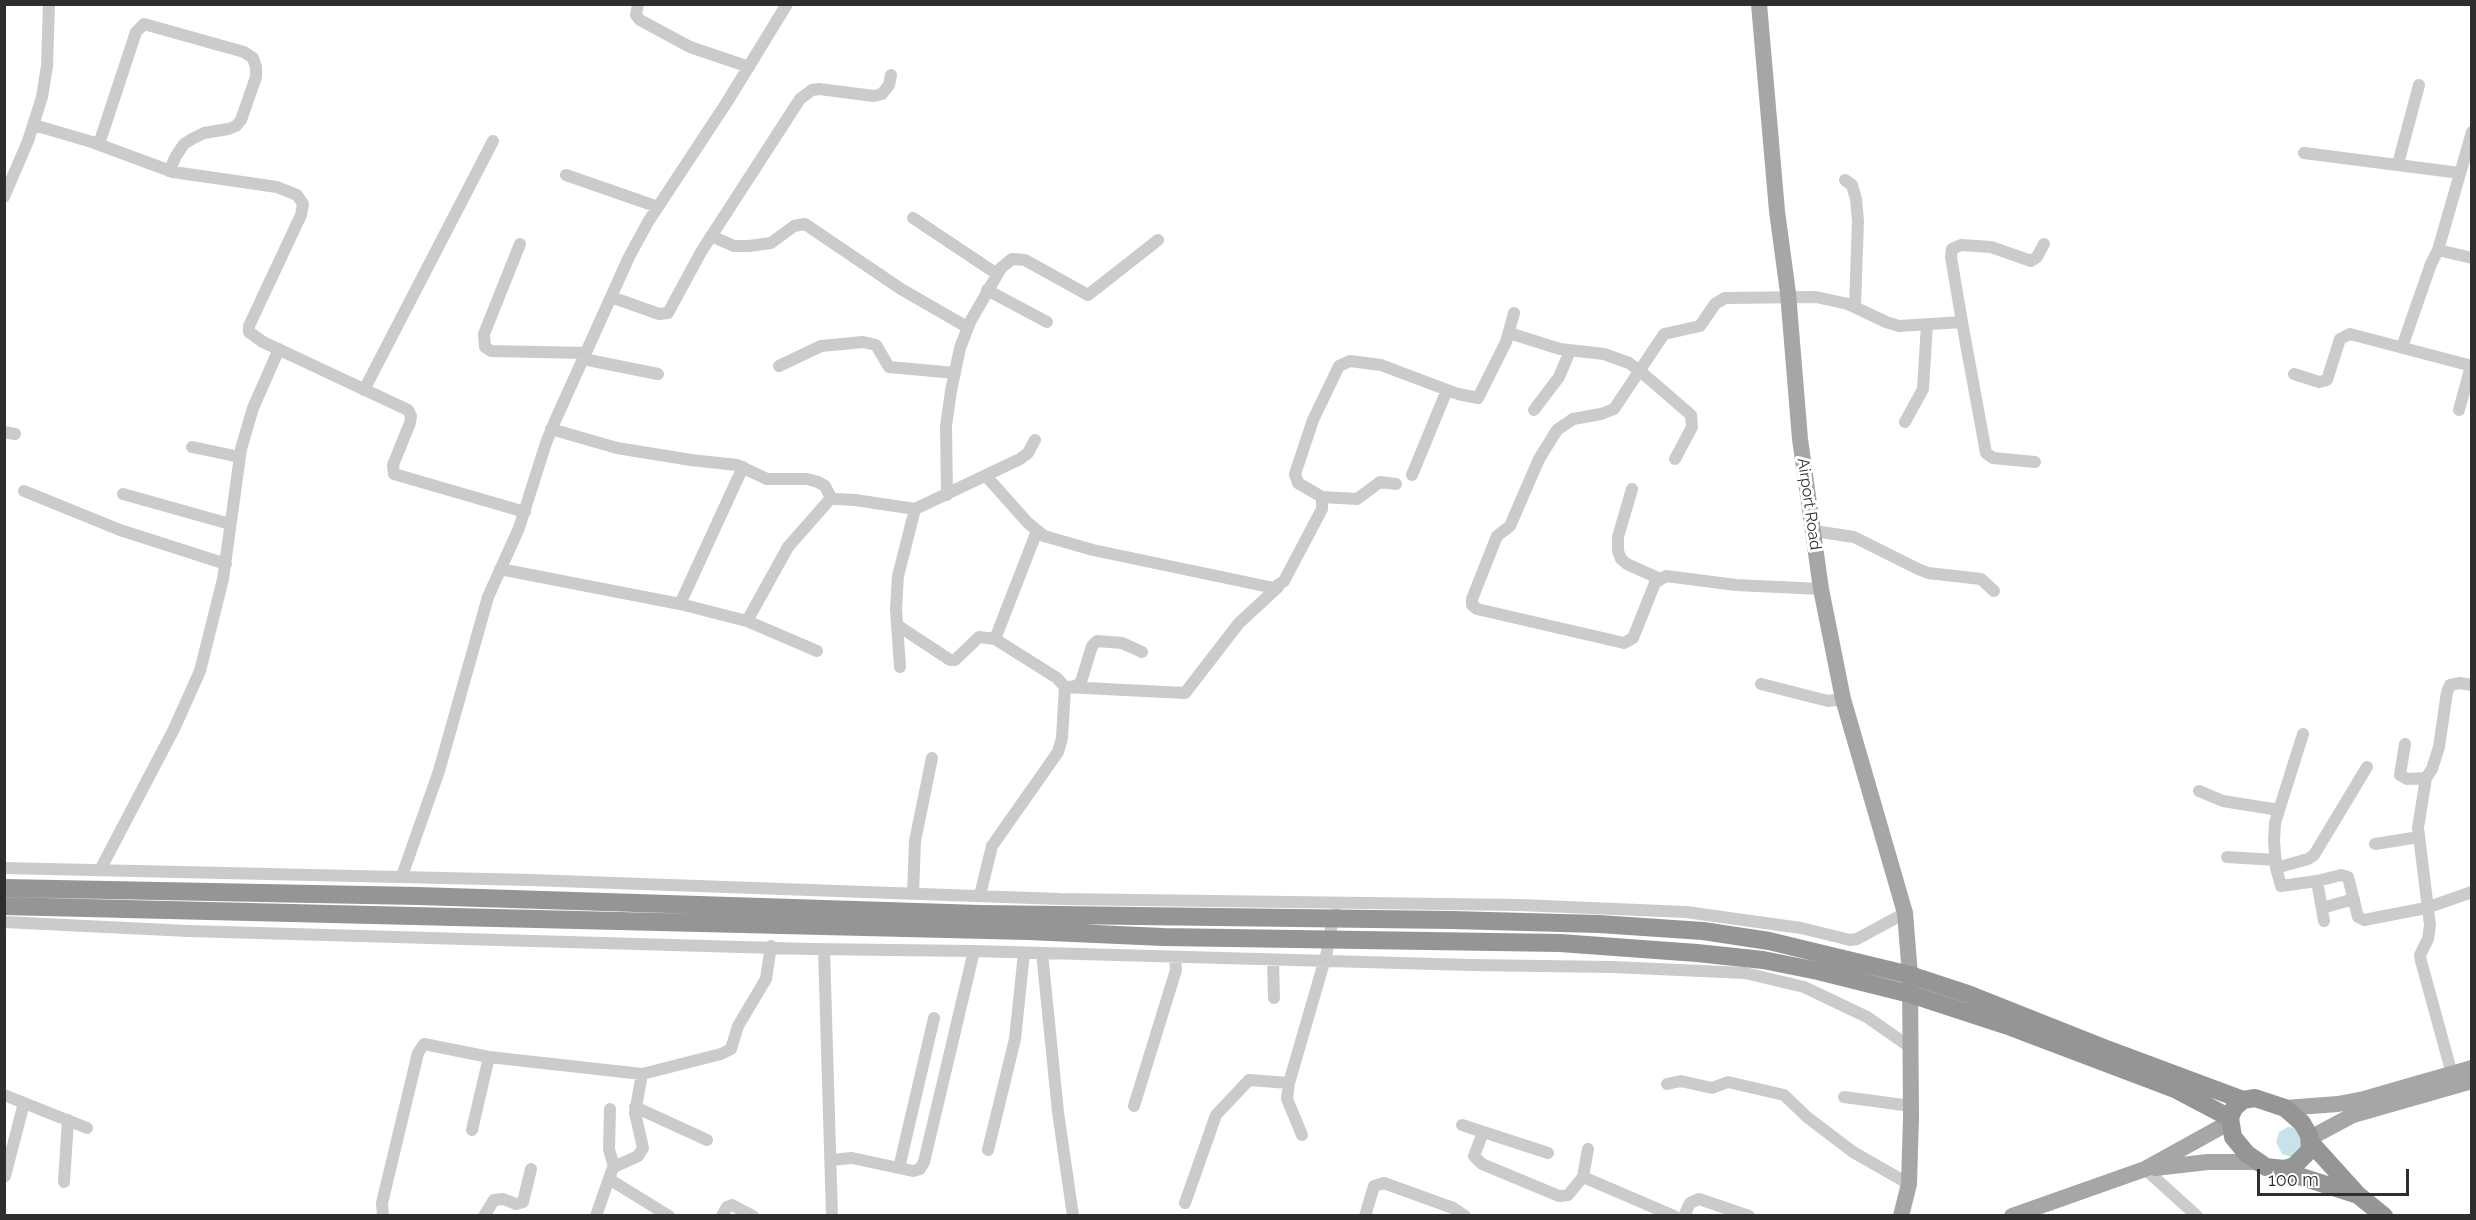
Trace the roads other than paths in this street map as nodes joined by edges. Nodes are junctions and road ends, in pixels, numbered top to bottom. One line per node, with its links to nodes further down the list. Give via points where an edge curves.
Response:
1 (49, 4): 8 (street, via 47,66)
2 (638, 4): 5 (street, via 636,15 640,20 690,47)
3 (787, 4): 5 (street)
4 (1759, 4): 30 (main road, Airport Road, via 1777,210)
5 (749, 67): 19 (street)
6 (891, 75): 21 (street, via 882,94 874,96 819,89 806,93)
7 (2419, 85): 13 (street)
8 (34, 125): 11 (street); 18 (street)
9 (2472, 132): 15 (street)
10 (493, 141): 48 (street)
11 (99, 144): 14 (street); 14 (street, via 136,32 144,24 244,52 253,58 256,77 241,120 236,126 204,133 184,144)
12 (2304, 153): 13 (street)
13 (2398, 164): 15 (street)
14 (170, 171): 39 (street, via 288,189 303,204 249,326 254,337)
15 (2460, 173): 25 (street)
16 (566, 176): 19 (street)
17 (1845, 180): 31 (street, via 1852,185 1858,221)
18 (4, 197)
19 (658, 207): 29 (street)
20 (913, 218): 27 (street)
21 (711, 236): 29 (street, via 668,313 659,314); 36 (street, via 734,246 749,246 771,243 794,226 805,224 901,289)
22 (1158, 240): 27 (street, via 1088,294 1025,260 1007,261)
23 (520, 244): 41 (street, via 484,334 485,347 491,351)
24 (2044, 244): 34 (street, via 2031,261 1991,247 1961,245 1952,249)
25 (2438, 250): 26 (street); 38 (street)
26 (2472, 258)
27 (997, 274): 28 (street)
28 (987, 290): 33 (street); 36 (street)
29 (611, 297): 41 (street)
30 (1789, 298): 31 (street, via 1823,298); 44 (street, via 1718,301 1700,326 1664,334); 73 (main road, Airport Road, via 1800,439)
31 (1855, 307): 35 (street, via 1899,326)
32 (1515, 313): 37 (street)
33 (1047, 322)
34 (1957, 323): 35 (street); 58 (street, via 1986,453 1993,458)
35 (1927, 324): 52 (street, via 1923,389)
36 (968, 327): 45 (street)
37 (1509, 333): 40 (street); 49 (street, via 1478,398)
38 (2402, 347): 43 (street); 47 (street, via 2344,335 2327,380 2319,382)
39 (279, 349): 48 (street); 56 (street, via 253,408)
40 (1570, 351): 44 (street, via 1604,354); 50 (street, via 1559,377)
41 (585, 356): 46 (street); 53 (street)
42 (779, 366): 45 (street, via 821,346 863,342 876,345 889,367)
43 (2471, 366): 51 (street)
44 (1640, 371): 57 (street, via 1691,415 1692,428); 76 (street, via 1614,409 1573,419 1557,430 1539,459 1513,521 1495,541 1472,605 1624,643 1633,638)
45 (954, 373): 66 (street, via 946,426)
46 (658, 374)
47 (2295, 374)
48 (364, 390): 70 (street, via 404,407 411,416 393,465 394,474)
49 (1448, 390): 60 (street); 67 (street, via 1381,365 1362,361 1342,364 1313,420 1296,467 1298,483)
50 (1534, 410)
51 (2459, 410)
52 (1905, 422)
53 (551, 429): 59 (street, via 617,448); 70 (street)
54 (1035, 440): 61 (street, via 1020,459)
55 (192, 447): 56 (street)
56 (240, 457): 71 (street)
57 (1675, 459)
58 (2035, 462)
59 (743, 467): 68 (street, via 767,479 818,482); 80 (street)
60 (1412, 475)
61 (986, 476): 66 (street); 72 (street)
62 (1396, 484): 67 (street, via 1380,482 1357,499)
63 (1632, 489): 76 (street, via 1618,537 1618,551 1627,564)
64 (24, 491): 74 (street, via 120,530)
65 (123, 494): 71 (street)
66 (947, 495): 69 (street)
67 (1322, 497): 77 (street, via 1320,516)
68 (831, 498): 69 (street); 81 (street, via 788,546)
69 (915, 509): 82 (street, via 898,576)
70 (525, 512): 75 (street)
71 (230, 524): 74 (street)
72 (1036, 531): 77 (street, via 1093,550); 83 (street)
73 (1814, 531): 78 (main road, Airport Road); 79 (street, via 1854,537 1928,573 1982,579)
74 (226, 564): 103 (street, via 204,656 188,701)
75 (500, 568): 80 (street); 104 (street, via 488,597 439,771)
76 (1660, 579): 78 (street, via 1666,576 1736,585)
77 (1278, 587): 89 (street, via 1239,623 1185,693)
78 (1821, 589): 90 (main road, Airport Road)
79 (1994, 591)
80 (680, 604): 81 (street)
81 (747, 621): 84 (street)
82 (897, 625): 83 (street, via 950,660 956,660 979,637); 86 (street)
83 (995, 639): 89 (street)
84 (818, 651)
85 (1142, 652): 89 (street, via 1122,643 1096,641 1081,682)
86 (900, 667)
87 (1761, 684): 90 (street, via 1827,701)
88 (2472, 685): 95 (street, via 2450,685 2439,747)
89 (1065, 687): 109 (street, via 1058,752 992,846)
90 (1843, 699): 115 (main road, Airport Road)
91 (2303, 734): 97 (street)
92 (2405, 744): 95 (street, via 2400,775 2407,779)
93 (932, 758): 108 (street, via 915,841)
94 (2367, 767): 101 (street, via 2314,855)
95 (2426, 778): 98 (street, via 2419,811)
96 (2199, 791): 97 (street, via 2213,799)
97 (2280, 810): 101 (street, via 2274,832)
98 (2419, 837): 99 (street); 113 (street)
99 (2375, 844)
100 (2227, 857): 101 (street)
101 (2276, 864): 105 (street, via 2281,886)
102 (4, 868): 103 (street)
103 (100, 870): 104 (street)
104 (402, 876): 108 (street)
105 (2317, 881): 110 (street, via 2345,875); 112 (street)
106 (4, 888): 114 (highway, via 1004,914)
107 (2472, 892): 113 (street)
108 (913, 893): 109 (street)
109 (980, 895): 114 (street)
110 (2354, 899): 112 (street); 113 (street, via 2361,920)
111 (4, 906): 118 (highway)
112 (2322, 908): 116 (street)
113 (2426, 908): 135 (street, via 2429,932 2421,962)
114 (1337, 910): 115 (street, via 1520,905 1686,912 1801,928 1850,940); 118 (street); 127 (highway, via 1703,932 1769,941)
115 (1905, 913): 127 (main road, Airport Road)
116 (2324, 921)
117 (4, 922): 119 (street, via 188,931)
118 (1328, 939): 126 (street); 128 (highway, via 1560,944 1698,953 1774,962)
119 (771, 946): 120 (street); 134 (street, via 766,979 738,1026 732,1049)
120 (824, 949): 121 (street); 160 (street)
121 (974, 951): 122 (street); 162 (street, via 924,1162 913,1171)
122 (1024, 953): 123 (street); 158 (street, via 1015,1039)
123 (1042, 953): 124 (street); 181 (street)
124 (1175, 958): 125 (street); 143 (street, via 1176,970)
125 (1273, 960): 126 (street); 129 (street)
126 (1323, 961): 131 (street, via 1745,973 1804,987 1867,1017); 137 (street)
127 (1910, 975): 128 (main road, Airport Road); 141 (highway)
128 (1910, 994): 131 (main road, Airport Road); 149 (highway, via 2011,1027 2175,1089)
129 (1274, 998)
130 (934, 1018): 162 (street)
131 (1910, 1047): 144 (main road, Airport Road)
132 (489, 1056): 134 (street); 152 (street); 174 (street, via 430,1044 420,1047 382,1203)
133 (2472, 1068): 135 (main road)
134 (642, 1074): 145 (street)
135 (2452, 1074): 146 (main road, via 2338,1104)
136 (2472, 1081): 156 (main road, via 2345,1118)
137 (1289, 1083): 154 (street, via 1287,1099); 172 (street, via 1249,1080 1216,1115)
138 (1667, 1084): 170 (street, via 1681,1081 1712,1088 1728,1082 1784,1095 1852,1152)
139 (4, 1095): 142 (street)
140 (1844, 1097): 144 (street)
141 (2243, 1100): 146 (highway, via 2263,1099); 149 (highway, via 2234,1108)
142 (24, 1103): 148 (street); 167 (street)
143 (1134, 1106)
144 (1911, 1106): 170 (main road, Airport Road)
145 (635, 1107): 155 (street); 166 (street, via 643,1148 638,1156)
146 (2285, 1108): 156 (highway, via 2302,1123)
147 (610, 1109): 166 (street)
148 (68, 1120): 151 (street); 169 (street)
149 (2230, 1120): 161 (highway, via 2233,1137); 165 (main road)
150 (1462, 1125): 153 (street)
151 (87, 1128)
152 (472, 1130)
153 (1483, 1132): 159 (street); 168 (street, via 1474,1156 1482,1164 1558,1196 1568,1196)
154 (1302, 1135)
155 (707, 1140)
156 (2311, 1140): 163 (highway, via 2310,1150 2295,1166); 171 (highway)
157 (1588, 1149): 168 (street)
158 (988, 1150)
159 (1548, 1153)
160 (831, 1160): 162 (street, via 852,1158); 180 (street)
161 (2256, 1162): 163 (highway); 165 (main road, via 2208,1162)
162 (899, 1168)
163 (2276, 1168): 171 (highway)
164 (531, 1169): 175 (street, via 523,1202 494,1200)
165 (2145, 1169): 188 (main road); 189 (street)
166 (612, 1173): 176 (street); 177 (street)
167 (5, 1176)
168 (1583, 1177): 173 (street)
169 (64, 1182)
170 (1909, 1184): 187 (main road, Airport Road)
171 (2358, 1196): 190 (highway)
172 (1185, 1203)
173 (1647, 1210): 184 (street)
174 (383, 1215)
175 (484, 1215)
176 (596, 1215)
177 (669, 1215)
178 (722, 1215): 179 (street, via 732,1205)
179 (753, 1215)
180 (832, 1215)
181 (1073, 1215)
182 (1365, 1215): 183 (street, via 1374,1186 1384,1183)
183 (1465, 1215)
184 (1674, 1215)
185 (1684, 1215): 186 (street, via 1690,1203 1699,1199)
186 (1749, 1215)
187 (1901, 1215)
188 (2012, 1215)
189 (2197, 1215)
190 (2384, 1215)

